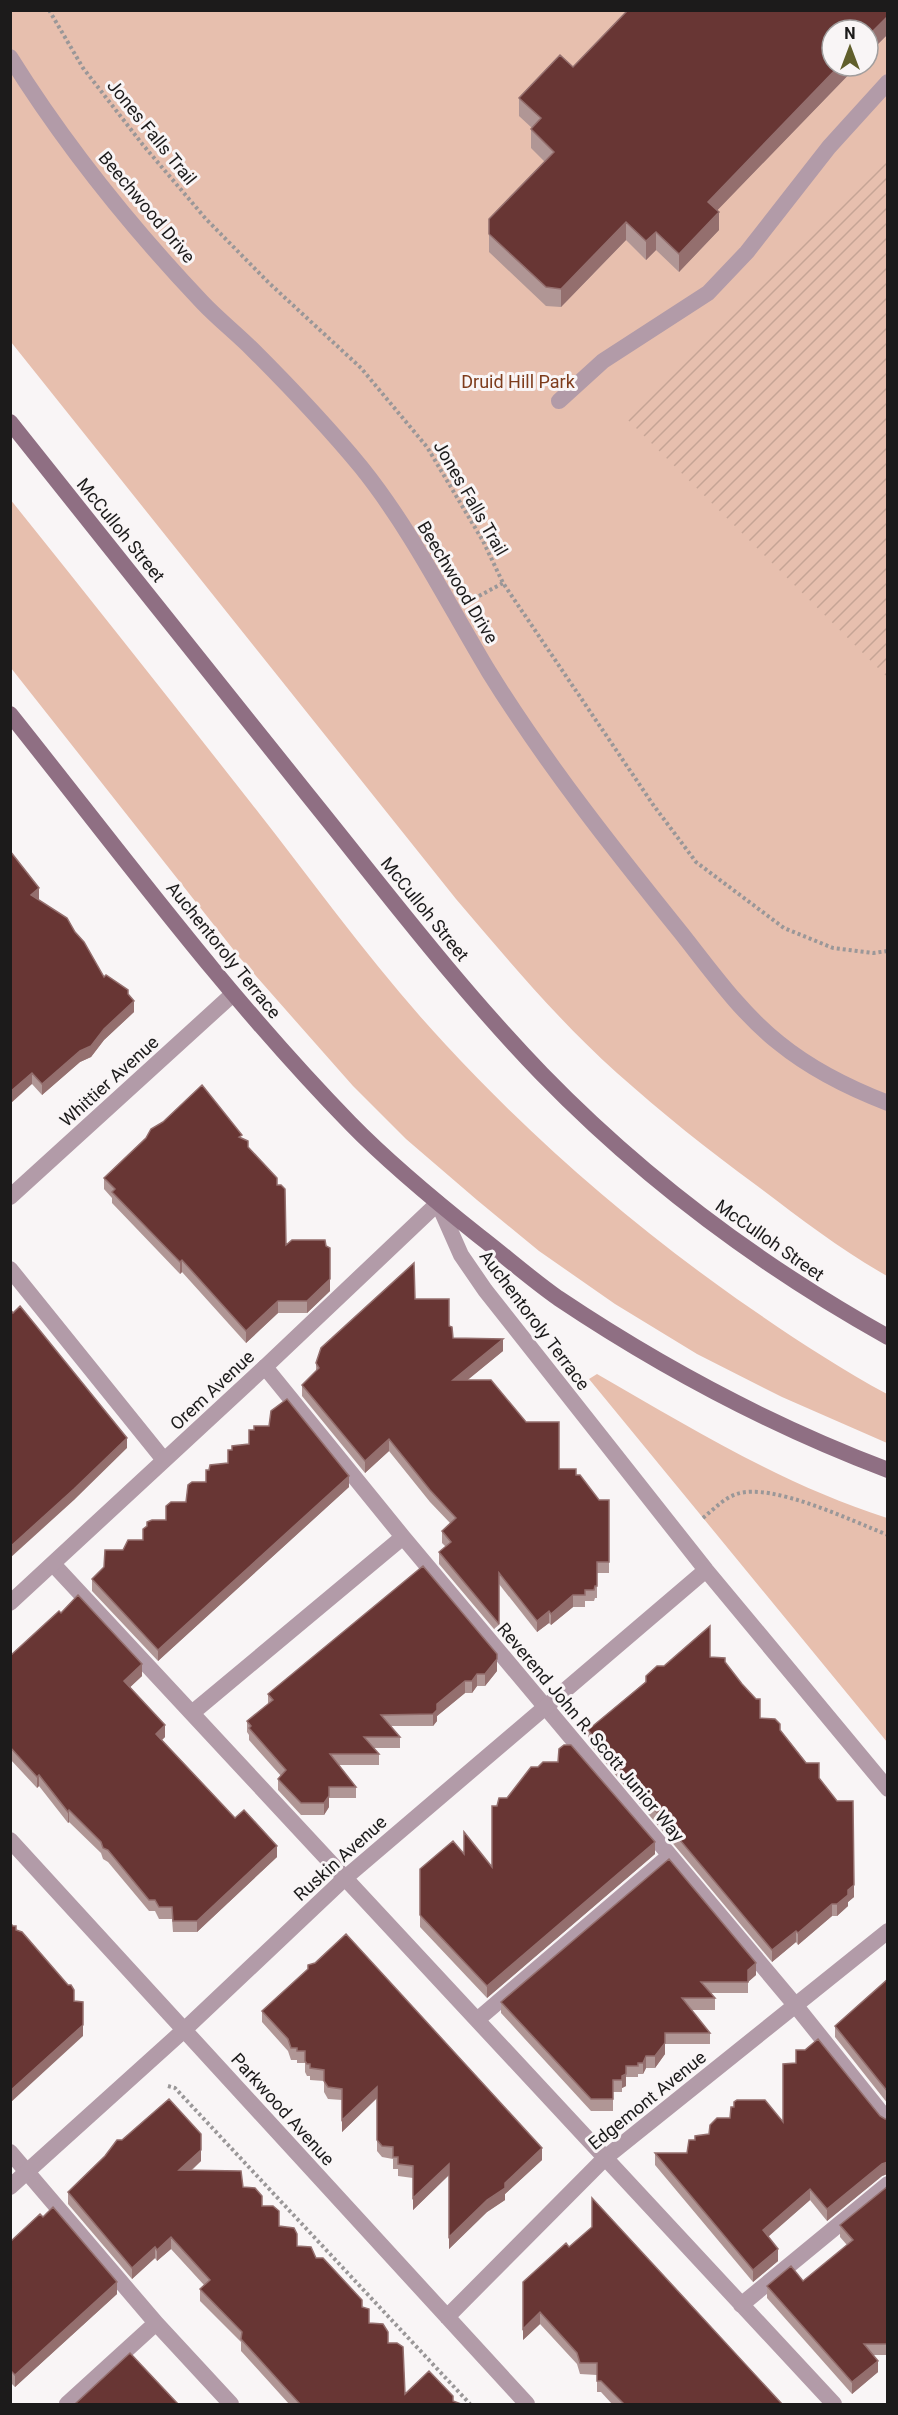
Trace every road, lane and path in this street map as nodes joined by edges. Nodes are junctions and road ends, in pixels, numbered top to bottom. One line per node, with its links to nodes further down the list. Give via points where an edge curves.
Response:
1 (49, 10): 7 (path, Jones Falls Trail, via 83,68 206,219 362,368 427,447 503,582 696,862 784,928 833,948)
2 (10, 57): 9 (street, Beechwood Drive, via 125,215 204,304 302,400 363,469 551,763 751,1018 780,1044 823,1072)
3 (888, 82): 4 (street, via 708,294 603,362)
4 (559, 401)
5 (10, 422): 13 (main road, McCulloh Street, via 435,953 542,1074 624,1152 694,1211 829,1304)
6 (10, 714): 8 (main road, Auchentoroly Terrace)
7 (888, 951)
8 (234, 994): 10 (street, Whittier Avenue); 11 (main road, Auchentoroly Terrace, via 352,1126)
9 (888, 1103)
10 (10, 1197)
11 (438, 1203): 14 (street, Orem Avenue); 16 (main road, via 556,1296 642,1351 738,1405); 21 (street, Auchentoroly Terrace, via 461,1255 485,1290)
12 (10, 1269): 15 (street)
13 (888, 1337)
14 (265, 1367): 15 (street, Orem Avenue); 19 (street, Reverend John R. Scott Junior Way)
15 (164, 1460): 20 (street, Orem Avenue)
16 (888, 1470)
17 (701, 1520): 18 (path, via 727,1498 754,1491 787,1497)
18 (888, 1535)
19 (403, 1537): 23 (street, Reverend John R. Scott Junior Way); 24 (street)
20 (53, 1564): 22 (street, Orem Avenue); 24 (street)
21 (706, 1570): 23 (street, Ruskin Avenue); 25 (street, Auchentoroly Terrace)
22 (10, 1603)
23 (546, 1708): 27 (street, Reverend John R. Scott Junior Way); 28 (street, Ruskin Avenue)
24 (192, 1713): 28 (street)
25 (888, 1789)
26 (10, 1840): 32 (street, Parkwood Avenue)
27 (669, 1856): 30 (street, Reverend John R. Scott Junior Way); 31 (street)
28 (345, 1878): 31 (street); 32 (street, Ruskin Avenue)
29 (888, 1931): 30 (street, Edgemont Avenue)
30 (796, 2006): 34 (street, Reverend John R. Scott Junior Way); 36 (street, Edgemont Avenue)
31 (477, 2020): 36 (street)
32 (184, 2030): 37 (street, Ruskin Avenue); 41 (street, Parkwood Avenue)
33 (162, 2089): 45 (path, via 167,2085 175,2088)
34 (888, 2121)
35 (10, 2152): 37 (street)
36 (605, 2158): 40 (street); 41 (street, Edgemont Avenue)
37 (28, 2172): 39 (street, Ruskin Avenue); 42 (street)
38 (888, 2184): 40 (street)
39 (10, 2187)
40 (741, 2305): 47 (street)
41 (447, 2317): 46 (street, Parkwood Avenue)
42 (156, 2323): 43 (street); 44 (street)
43 (68, 2404)
44 (231, 2404)
45 (470, 2404)
46 (528, 2404)
47 (834, 2404)

